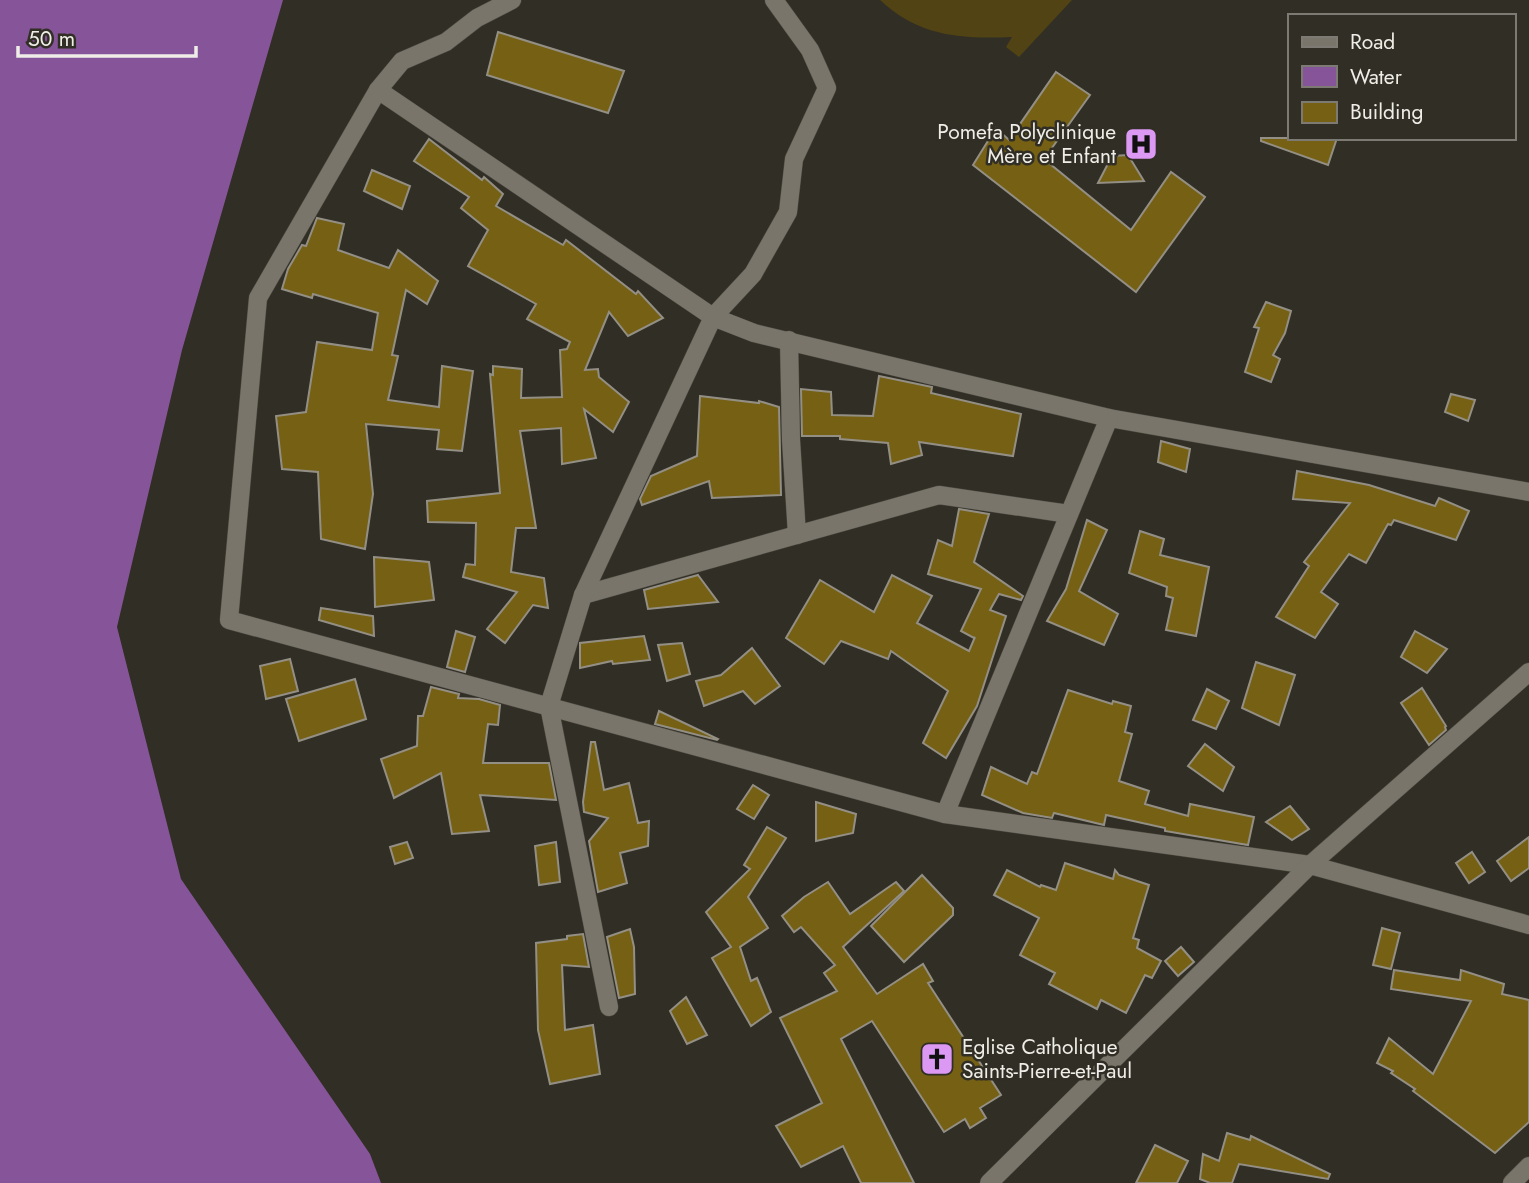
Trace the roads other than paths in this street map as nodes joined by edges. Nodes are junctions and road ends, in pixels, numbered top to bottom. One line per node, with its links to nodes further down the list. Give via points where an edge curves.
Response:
1 (512, 0): 3 (street, via 477,18 446,42 402,61)
2 (774, 0): 4 (street, via 810,50 827,88 794,159 788,212 753,274)
3 (379, 90): 4 (street); 12 (street, via 258,298 229,620)
4 (713, 317): 5 (street); 10 (street)
5 (789, 340): 6 (street); 9 (street)
6 (1110, 418): 7 (street); 8 (street)
7 (1529, 492)
8 (1069, 514): 9 (street, via 939,495); 13 (street)
9 (797, 535): 10 (street)
10 (583, 595): 12 (street)
11 (1529, 671): 14 (street)
12 (550, 706): 13 (street); 16 (street)
13 (945, 814): 14 (street)
14 (1310, 865): 15 (street); 18 (street)
15 (1529, 925)
16 (609, 1007)
17 (1529, 1166): 19 (street)
18 (989, 1183)
19 (1513, 1183)

